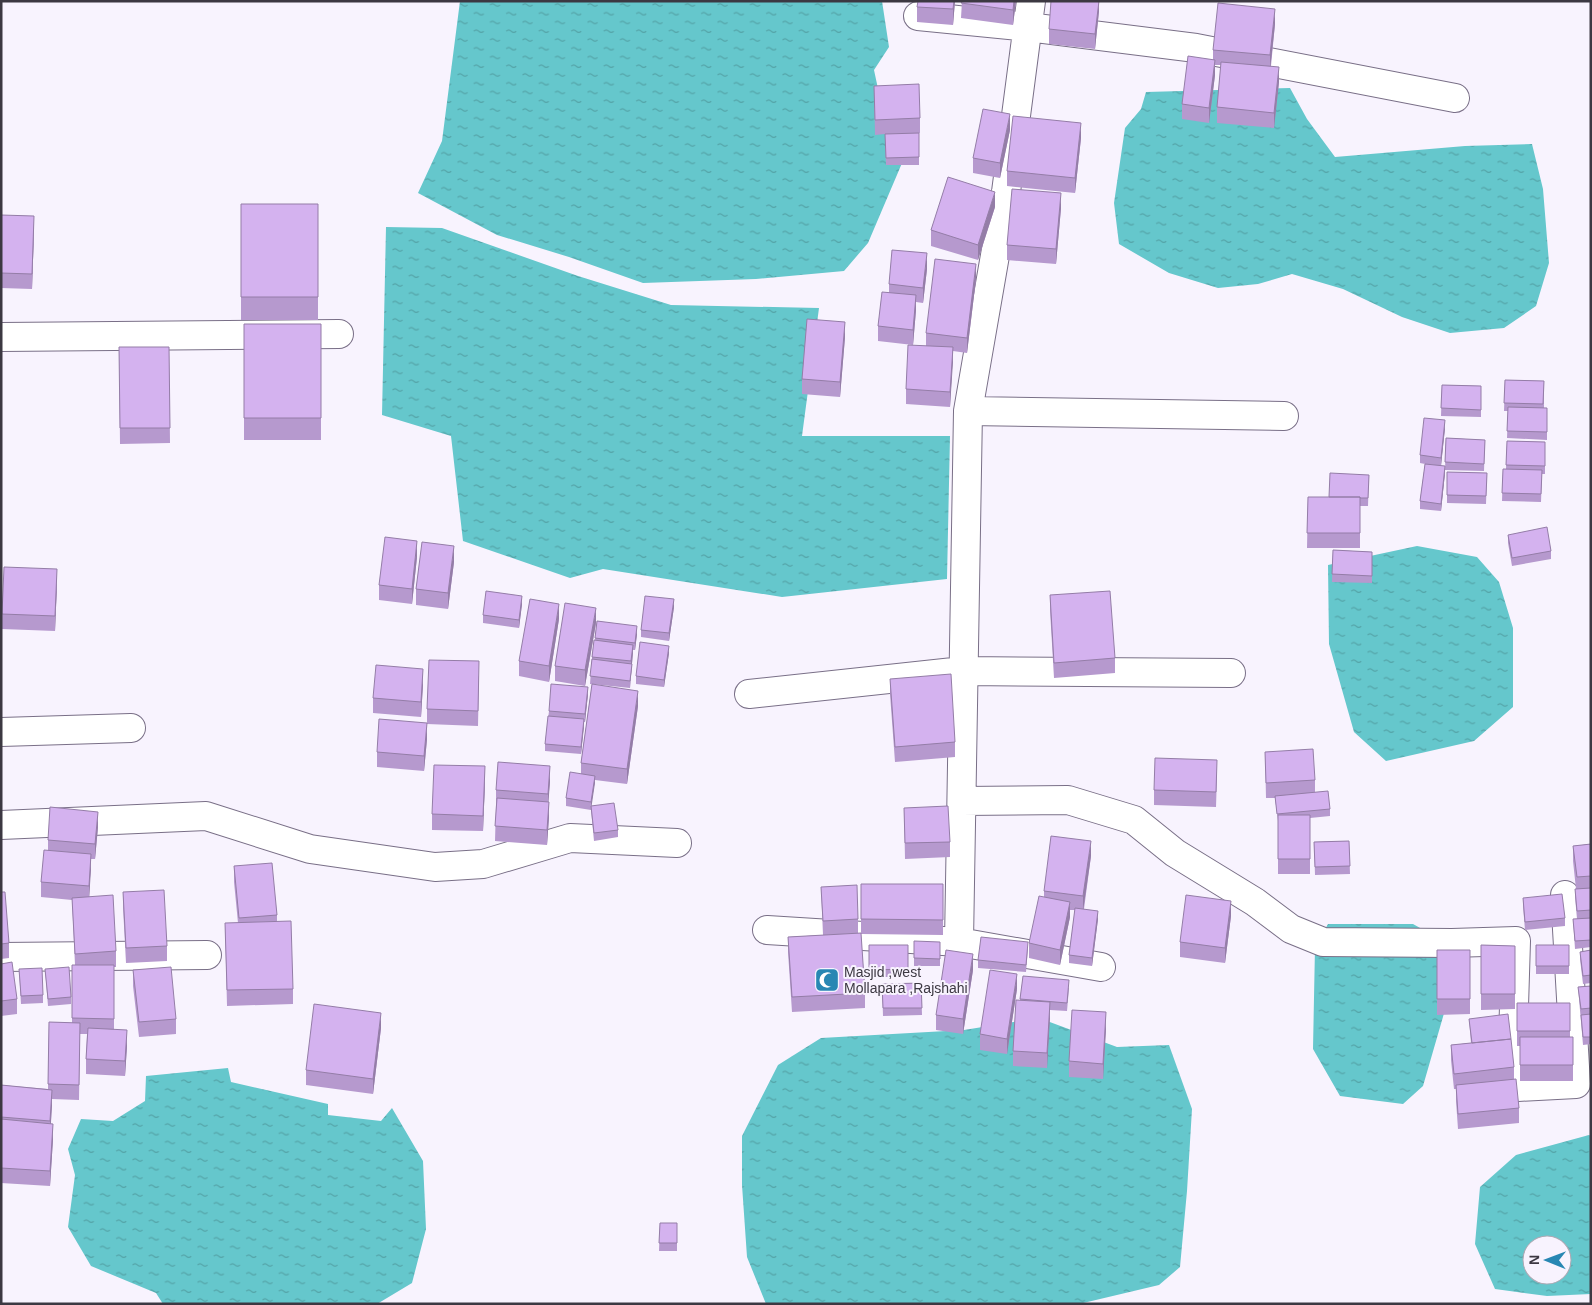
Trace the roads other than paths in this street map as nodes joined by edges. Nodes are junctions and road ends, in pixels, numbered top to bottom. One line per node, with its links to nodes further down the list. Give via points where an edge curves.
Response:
1 (1030, 14): 2 (street); 3 (street); 6 (street, via 1006,192)
2 (918, 16)
3 (1455, 98)
4 (339, 334): 5 (street)
5 (1, 337)
6 (968, 411): 7 (street); 8 (street)
7 (1284, 416)
8 (962, 670): 9 (street); 10 (street); 13 (street)
9 (1231, 673)
10 (749, 694)
11 (132, 728): 12 (street)
12 (1, 732)
13 (962, 801): 16 (street, via 1068,800 1134,820 1175,853 1255,902 1291,929 1323,942 1516,941 1513,1039 1518,1087 1576,1084); 18 (street)
14 (1, 825): 15 (street, via 206,816 310,849 435,867 483,864 570,838)
15 (677, 843)
16 (1565, 895)
17 (767, 930): 18 (street)
18 (959, 942): 21 (street)
19 (207, 955): 20 (street)
20 (1, 957)
21 (1101, 967)

